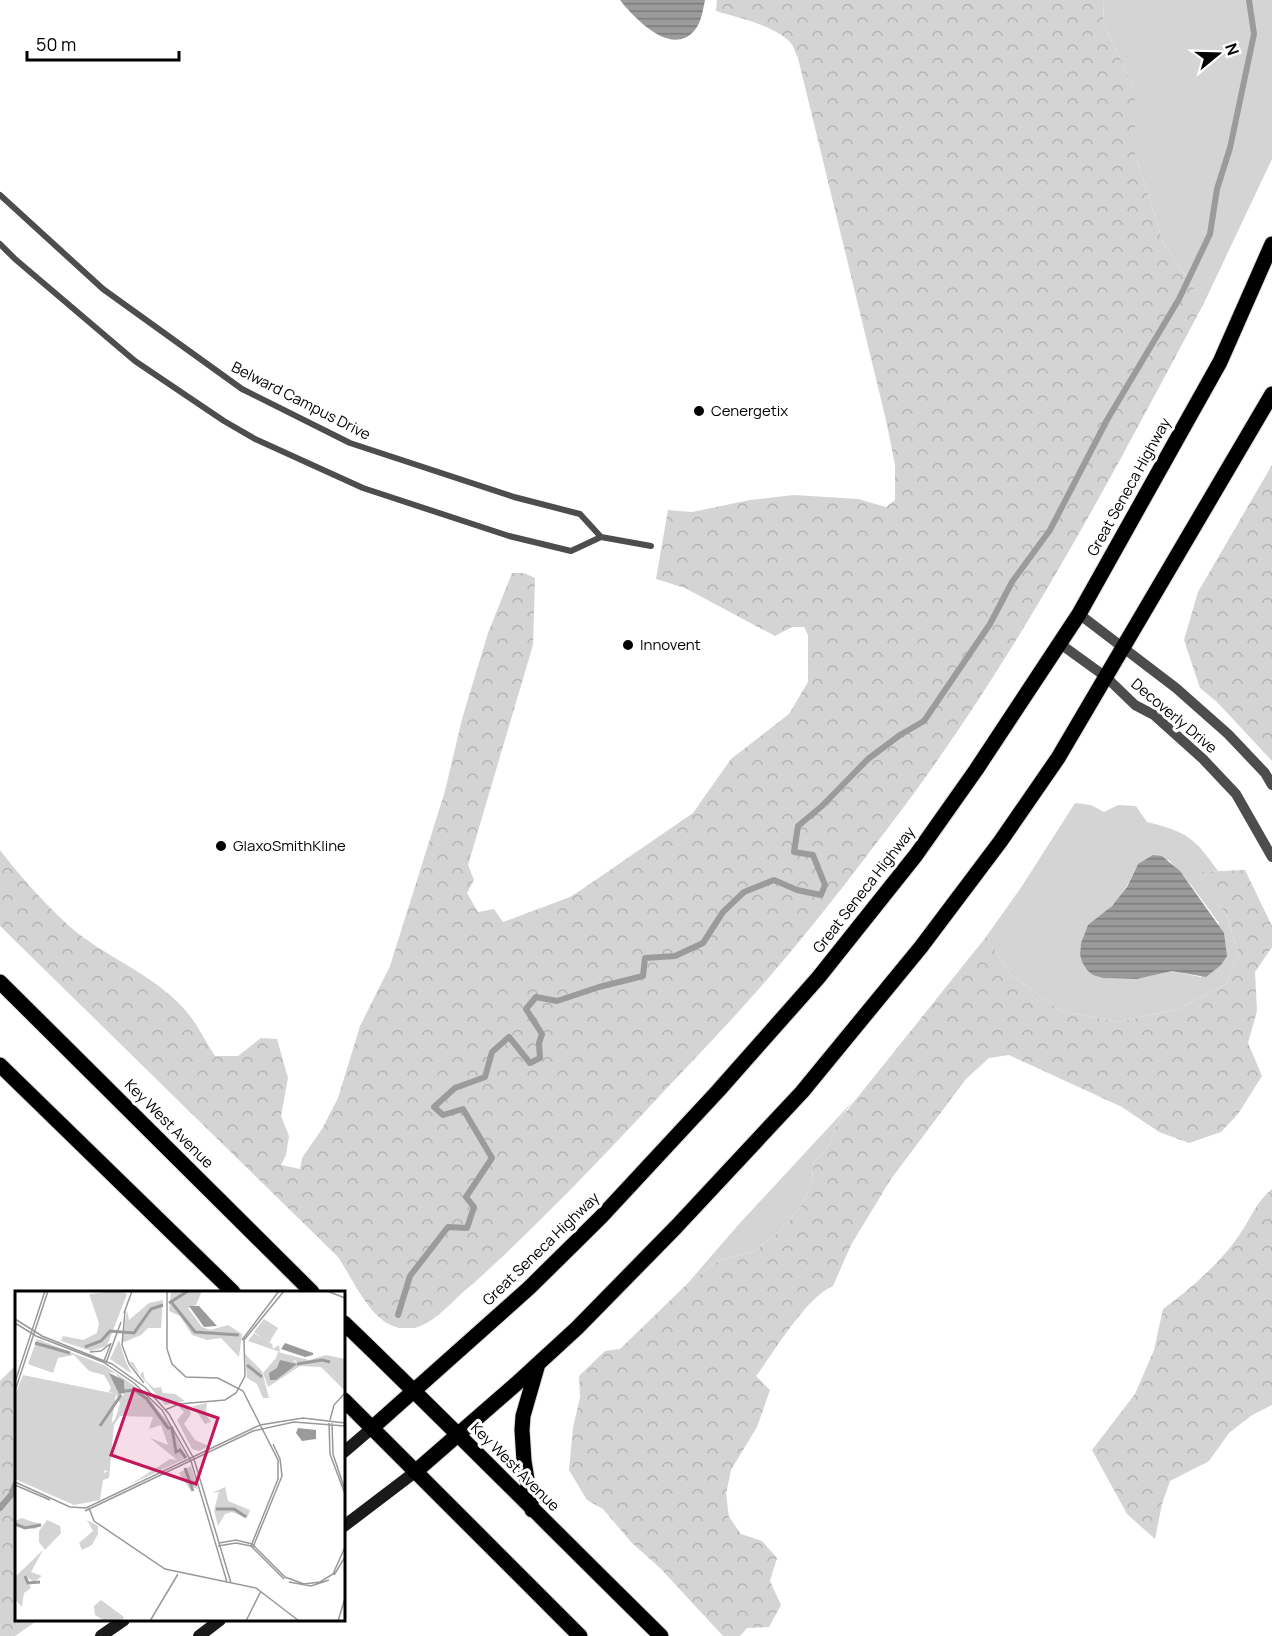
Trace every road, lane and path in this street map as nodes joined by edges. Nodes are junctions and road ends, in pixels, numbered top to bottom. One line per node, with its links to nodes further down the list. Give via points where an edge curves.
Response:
1 (0, 195): 5 (street, Belward Campus Drive, via 103,289 242,389 350,443 514,497 580,514)
2 (0, 244): 5 (street, via 135,362 255,439 363,488 509,536 571,551)
3 (1272, 244): 7 (main road, Great Seneca Highway, via 1220,362)
4 (1272, 394): 9 (main road)
5 (601, 537): 6 (street)
6 (651, 546)
7 (1079, 614): 8 (main road, Great Seneca Highway); 9 (street, Decoverly Drive)
8 (1059, 643): 10 (street, Decoverly Drive); 19 (main road, Great Seneca Highway, via 916,855 818,978 601,1217)
9 (1123, 648): 10 (main road); 11 (street, Decoverly Drive, via 1156,671 1228,734)
10 (1106, 676): 12 (street, Decoverly Drive, via 1136,705 1154,715 1236,794); 18 (main road, via 1058,758 1000,842 921,947 802,1092 676,1227)
11 (1272, 785)
12 (1272, 857)
13 (0, 982): 16 (main road, Key West Avenue)
14 (0, 1065): 15 (main road)
15 (231, 1291)
16 (310, 1291)
17 (345, 1324): 19 (main road, Key West Avenue)
18 (538, 1364): 22 (main road); 25 (main road, via 522,1430)
19 (415, 1390): 21 (main road, Great Seneca Highway); 22 (main road, Key West Avenue)
20 (345, 1401): 21 (main road)
21 (372, 1428): 23 (main road, Great Seneca Highway); 24 (main road)
22 (457, 1434): 24 (main road); 25 (main road, Key West Avenue)
23 (345, 1451)
24 (415, 1472): 26 (main road); 31 (main road)
25 (532, 1510): 32 (main road, Key West Avenue)
26 (345, 1525)
27 (123, 1621): 29 (main road)
28 (219, 1621): 30 (main road)
29 (101, 1636)
30 (199, 1636)
31 (580, 1636)
32 (662, 1636)

